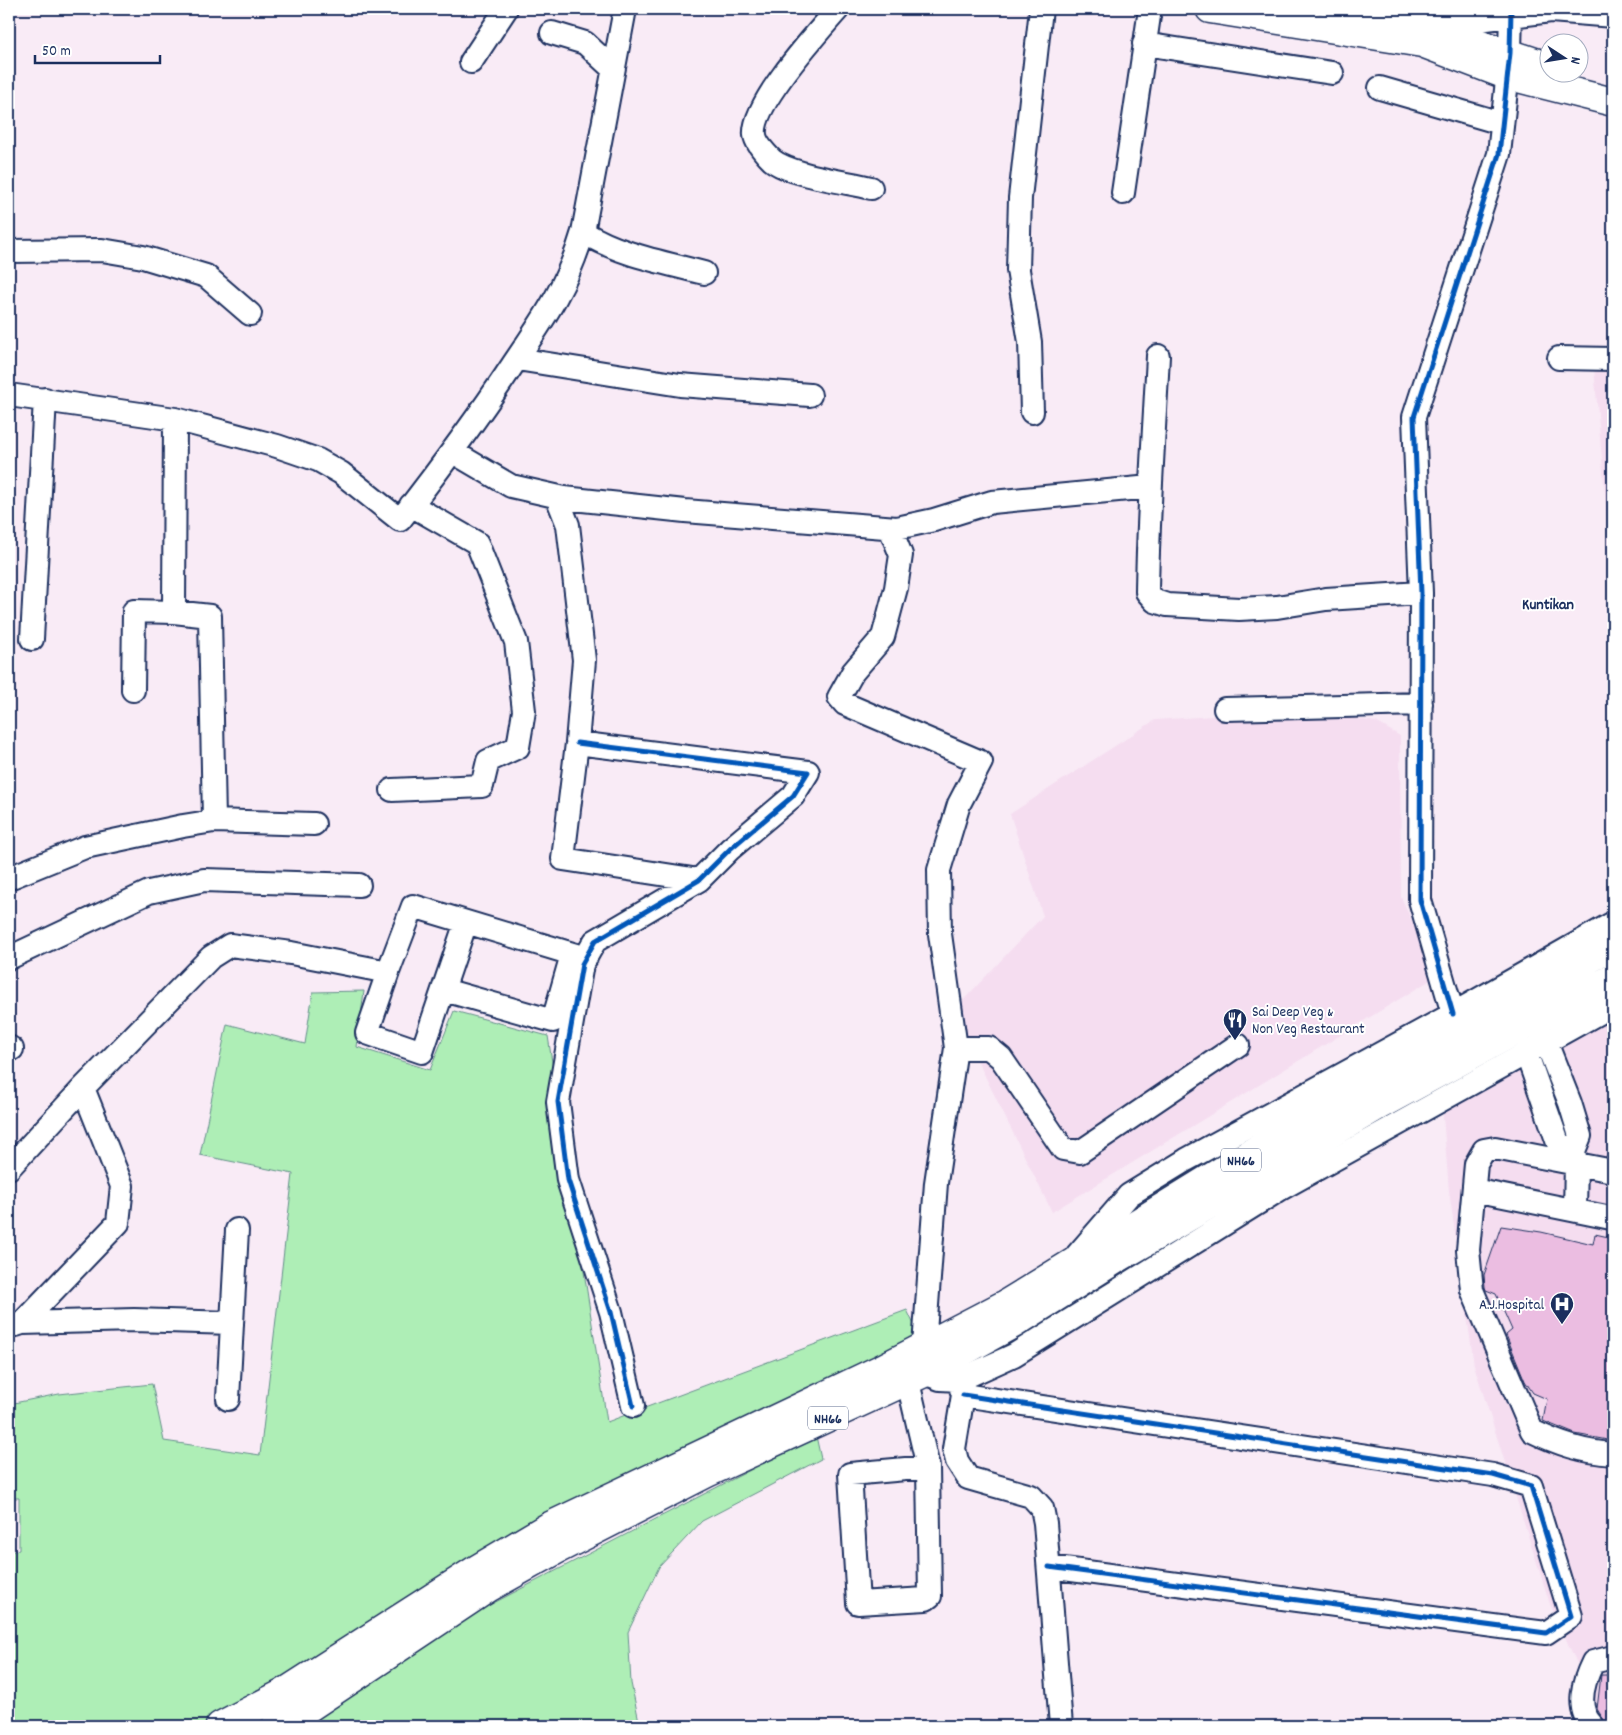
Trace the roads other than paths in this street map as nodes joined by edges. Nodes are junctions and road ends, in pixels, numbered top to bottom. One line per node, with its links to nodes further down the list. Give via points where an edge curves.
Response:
1 (506, 9): 13 (street)
2 (625, 9): 16 (street)
3 (838, 9): 23 (street, via 785,71 756,125 755,136 773,160 789,169)
4 (1041, 9): 36 (street, via 1029,102 1019,225 1018,270 1030,342)
5 (1150, 9): 12 (street)
6 (1210, 9): 11 (main road)
7 (1336, 9): 11 (main road, via 1380,15)
8 (1511, 13): 9 (street); 11 (street); 14 (street)
9 (1613, 16)
10 (552, 33): 16 (street, via 585,43)
11 (1424, 35): 14 (main road)
12 (1144, 44): 17 (street); 24 (street)
13 (471, 62)
14 (1508, 64): 15 (main road); 21 (main road); 22 (street)
15 (1540, 66)
16 (613, 69): 25 (street)
17 (1332, 73)
18 (1590, 77): 19 (main road)
19 (1613, 84)
20 (1380, 88): 22 (street)
21 (1613, 102)
22 (1501, 123): 43 (street, via 1498,154 1414,417)
23 (871, 188)
24 (1122, 193)
25 (583, 232): 27 (street, via 604,245); 31 (street, via 573,265 558,296)
26 (9, 251): 28 (street, via 102,250 143,257 206,276)
27 (704, 274)
28 (250, 314)
29 (1158, 356): 39 (street)
30 (1559, 358): 32 (street)
31 (517, 359): 33 (street, via 680,384); 38 (street)
32 (1613, 359)
33 (810, 394)
34 (9, 395): 35 (street)
35 (45, 398): 37 (street); 45 (street)
36 (1032, 412)
37 (175, 419): 41 (street, via 243,435 318,460 341,473 400,520); 44 (street)
38 (453, 452): 40 (street, via 511,486); 41 (street)
39 (1150, 487): 42 (street, via 992,502 934,520); 43 (street, via 1147,592 1154,601 1167,605 1239,609)
40 (557, 496): 42 (street, via 695,512); 49 (street, via 568,525 584,660)
41 (411, 505): 50 (street, via 477,543 516,642 524,710 518,747 488,761 482,786)
42 (890, 528): 68 (street, via 901,556 883,637 853,672 838,697 845,704 981,762 959,804 939,870 940,934)
43 (1421, 593): 47 (street)
44 (174, 612): 46 (street, via 134,611); 51 (street, via 210,616)
45 (32, 639)
46 (133, 690)
47 (1421, 704): 48 (street); 65 (street, via 1420,900)
48 (1225, 709)
49 (577, 744): 54 (street, via 563,859); 54 (street, via 808,772 793,796)
50 (392, 790)
51 (214, 821): 52 (street); 53 (street, via 85,847)
52 (314, 824)
53 (9, 878)
54 (699, 880): 59 (street, via 595,940)
55 (359, 885): 60 (street, via 204,880 150,892)
56 (466, 922): 59 (street); 61 (street, via 413,906); 63 (street)
57 (1613, 923): 65 (street)
58 (1613, 946): 77 (main road, NH66, via 1369,1080)
59 (579, 956): 63 (street, via 553,1021); 84 (street, via 582,964 558,1102 568,1180 611,1312)
60 (9, 958)
61 (388, 972): 63 (street, via 367,1033 422,1052); 69 (street, via 230,945 211,956)
62 (1613, 978): 81 (main road, NH66, via 1378,1106 1115,1260 1015,1324)
63 (444, 990)
64 (1613, 1005): 67 (street)
65 (1453, 1014): 77 (street, via 1186,1160 1129,1195)
66 (1238, 1045): 68 (street, via 1080,1152 1063,1149 1001,1058 989,1048)
67 (1536, 1047): 70 (street, via 1570,1103 1580,1136); 82 (street, via 1279,1190)
68 (956, 1048): 80 (street, via 936,1183)
69 (83, 1088): 71 (street); 79 (street, via 122,1186 118,1223)
70 (1575, 1157): 72 (street); 73 (street, via 1495,1148 1484,1150 1476,1164); 74 (street)
71 (9, 1168)
72 (1613, 1171)
73 (1474, 1190): 74 (street); 85 (street, via 1468,1250 1472,1290 1532,1431 1587,1452)
74 (1575, 1210): 75 (street)
75 (1611, 1218)
76 (237, 1230): 78 (street)
77 (1068, 1266): 80 (main road, NH66, via 1006,1304)
78 (232, 1323): 79 (street, via 134,1320); 83 (street)
79 (16, 1325)
80 (924, 1346): 89 (main road, NH66, via 548,1527 282,1694)
81 (916, 1378): 82 (street, via 940,1379); 86 (street); 90 (main road, NH66, via 707,1474 558,1549 488,1588)
82 (961, 1387): 87 (street, via 954,1449 957,1461 968,1478 1031,1496 1042,1508); 87 (street, via 1494,1475 1531,1486 1571,1616 1546,1633)
83 (228, 1399)
84 (633, 1406)
85 (1613, 1454)
86 (928, 1467): 86 (street, via 930,1596 926,1599 858,1603 850,1474)
87 (1049, 1568): 91 (street)
88 (1613, 1657): 92 (street, via 1593,1662 1586,1676 1581,1706)
89 (220, 1726)
90 (276, 1726)
91 (1061, 1726)
92 (1593, 1726)

